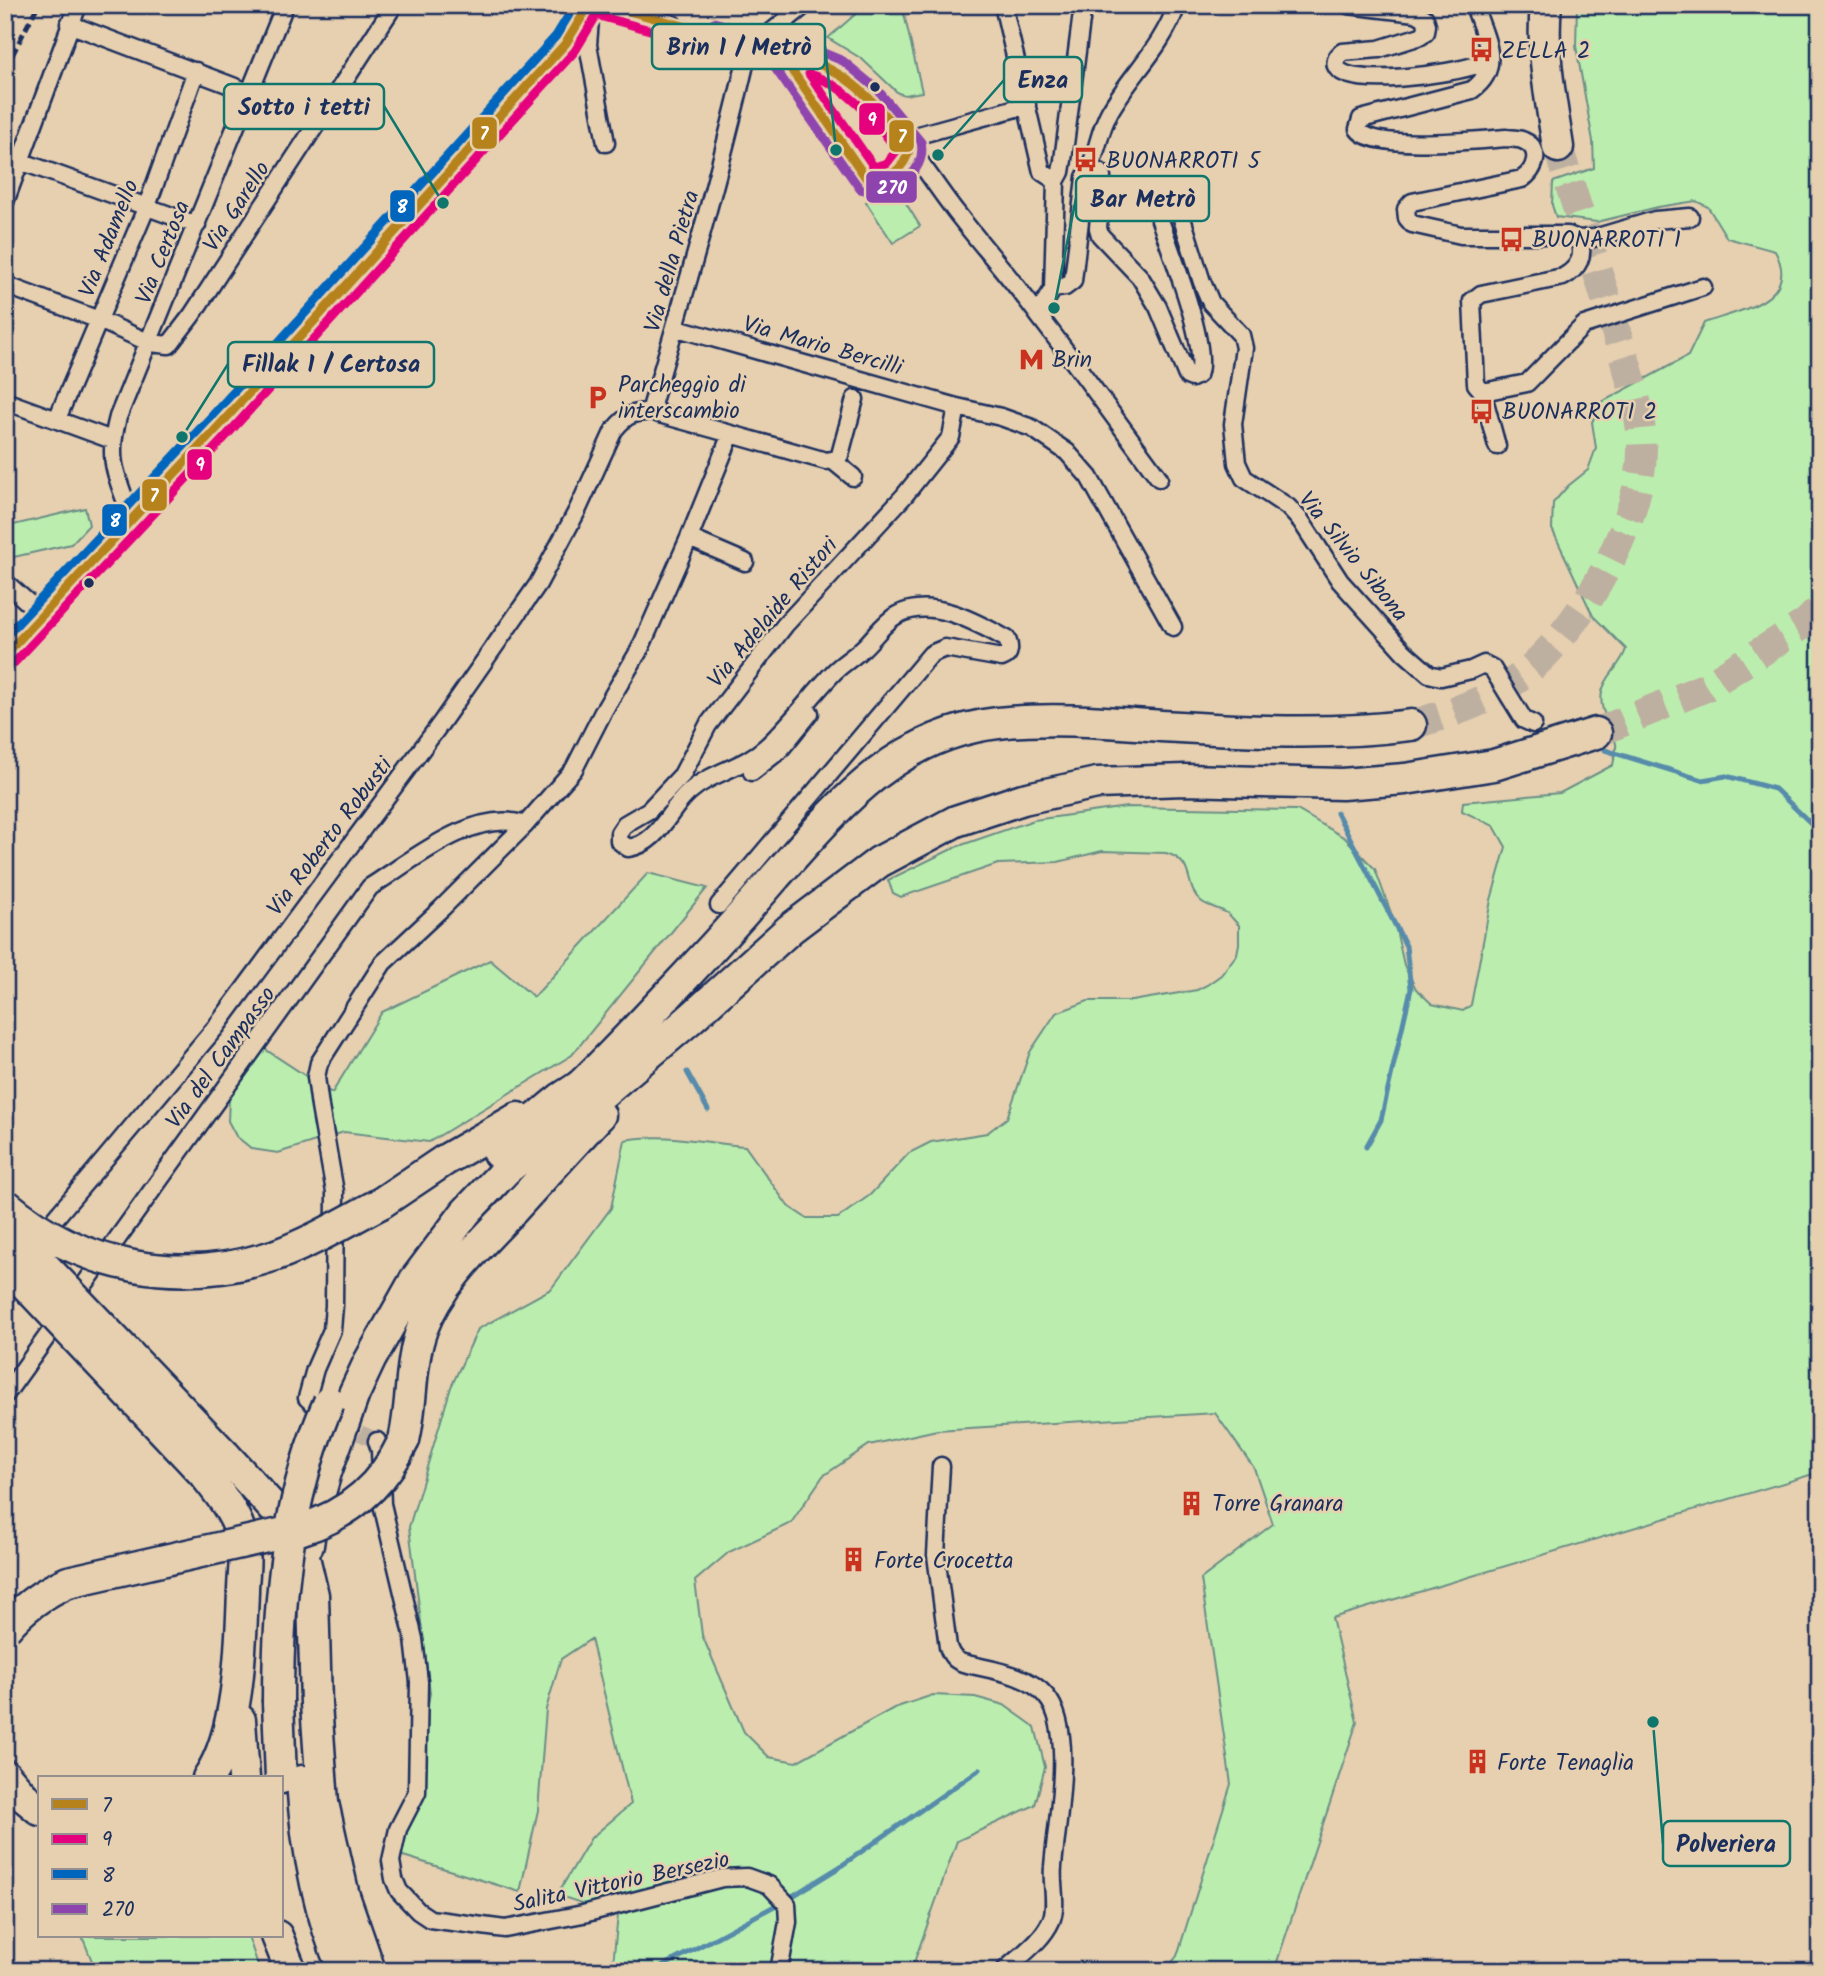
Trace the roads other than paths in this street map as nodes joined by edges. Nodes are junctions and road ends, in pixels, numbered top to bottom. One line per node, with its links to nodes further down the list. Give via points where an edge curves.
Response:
1 (78, 5): 13 (street)
2 (285, 5): 19 (street, Via Certosa)
3 (590, 5): 22 (street, via 588,45); 51 (main road, via 566,43)
4 (606, 5): 14 (street)
5 (805, 5): 16 (street)
6 (1003, 5): 20 (street)
7 (1083, 5): 26 (street, via 1063,160)
8 (1177, 5): 25 (street, via 1166,34 1103,125)
9 (1348, 5): 17 (street, via 1416,13 1427,25 1421,36 1380,49 1342,52 1336,62 1342,73 1376,79 1419,76 1472,66)
10 (1474, 5): 17 (street)
11 (1546, 5): 23 (highway, via 1546,63)
12 (390, 6): 38 (street, Via Garello, via 192,315 169,345)
13 (69, 24): 18 (street); 24 (street)
14 (673, 24)
15 (736, 41): 16 (street)
16 (754, 46): 21 (street, via 832,68); 37 (street, Via della Pietra, via 746,60)
17 (1489, 55): 31 (street, via 1487,77 1472,90 1361,119 1358,129 1365,136 1393,143 1523,140 1536,160 1527,176 1412,202 1406,218 1420,227 1461,234 1552,234)
18 (197, 71): 19 (street); 28 (street, Via Adamello)
19 (251, 93): 30 (street, Via Certosa)
20 (1027, 105): 21 (street); 26 (street, via 1042,172)
21 (904, 139): 35 (street, via 955,211)
22 (606, 143)
23 (1558, 147)
24 (20, 161): 27 (street); 28 (street)
25 (1091, 170): 34 (street, via 1085,177 1073,281); 60 (street, Via Silvio Sibona, via 1102,177 1100,235 1140,277 1187,376 1192,378 1198,375 1202,361 1160,220 1164,209 1175,207 1180,212 1211,303 1241,335 1244,348 1233,424 1237,463 1244,478 1288,507 1340,581 1429,674 1441,677 1484,664 1492,668 1524,720)
26 (1056, 181): 34 (street)
27 (5, 202)
28 (147, 206): 30 (street); 36 (street, Via Adamello)
29 (1690, 217): 31 (street, via 1655,220)
30 (197, 225): 38 (street, Via Certosa)
31 (1578, 239): 39 (street, via 1579,262 1571,273 1482,294 1472,301 1476,384)
32 (5, 285): 36 (street)
33 (1703, 287): 39 (street, via 1584,325 1527,383)
34 (1053, 289): 35 (street)
35 (1038, 313): 50 (street)
36 (99, 320): 38 (street); 44 (street, Via Adamello)
37 (677, 328): 42 (street, Via Mario Bercilli); 43 (street, Via della Pietra)
38 (150, 343): 46 (street, Via Certosa)
39 (1482, 391): 47 (street)
40 (855, 399): 48 (street, via 840,455)
41 (5, 401): 44 (street)
42 (957, 407): 56 (street, via 1032,428 1067,453 1089,477); 57 (street, Via Adelaide Ristori, via 951,437 904,496 785,625 708,725 681,775 649,810 625,824 618,833 619,841 628,848 649,840 686,794 766,747 837,669)
43 (653, 409): 45 (street); 70 (street, Via Roberto Robusti, via 634,412 614,430 538,584 216,1027)
44 (57, 419): 46 (street)
45 (731, 434): 48 (street); 52 (street)
46 (112, 440): 51 (street, Via Certosa, via 113,470)
47 (1497, 446)
48 (832, 460): 49 (street)
49 (853, 477)
50 (1158, 478)
51 (132, 518): 55 (main road)
52 (689, 538): 53 (street); 63 (street, via 640,649 574,769)
53 (746, 562)
54 (5, 582): 55 (street)
55 (42, 615): 58 (main road)
56 (1173, 627)
57 (863, 649): 62 (street, Via Adelaide Ristori, via 780,750); 64 (street, Via Adelaide Ristori, via 894,617 929,610 963,617 1007,639 1010,645 1002,658 945,648 931,654)
58 (5, 655)
59 (1411, 724): 66 (highway, via 1362,731 1293,732 1036,720 961,730 922,745 858,787 826,818 677,986 579,1086)
60 (1533, 724)
61 (1596, 733): 65 (highway, via 1494,765 1405,779 1342,784 1097,783 1023,799 956,821 879,862 790,929)
62 (752, 772)
63 (526, 825): 71 (street, Via del Campasso, via 506,821 457,832 370,887); 72 (street, via 383,963 319,1063 316,1077 335,1192 334,1306 332,1330 307,1398)
64 (719, 905)
65 (689, 1020): 73 (highway, via 452,1278 423,1327 415,1353 410,1416); 87 (highway, via 506,1170 466,1212 386,1328 354,1394 312,1524 299,1641 304,1810 329,1938)
66 (559, 1099): 67 (highway, bridge, via 309,1240 232,1266 181,1272 136,1268 88,1254 40,1230); 72 (highway, via 493,1157 424,1234 355,1345)
67 (5, 1204)
68 (5, 1225): 74 (highway, bridge)
69 (5, 1263): 74 (highway, bridge)
70 (5, 1277)
71 (5, 1395)
72 (330, 1411): 81 (highway, bridge, via 306,1466 292,1518 280,1612)
73 (391, 1440): 76 (highway, bridge, via 387,1471 334,1517 302,1529 68,1582 39,1597); 89 (street, Salita Vittorio Bersezio, via 380,1450 382,1504 414,1639 419,1682 417,1792 398,1829 391,1861 399,1891 430,1919 505,1929 722,1878 747,1877 769,1885 787,1905)
74 (215, 1464): 77 (highway, via 244,1548); 88 (highway, via 276,1511 303,1553 313,1595 323,1803 344,1896)
75 (941, 1466): 90 (street, via 936,1555 951,1655 963,1663 1034,1684 1052,1703 1061,1732 1052,1920)
76 (5, 1629)
77 (237, 1674): 79 (highway, via 227,1738); 80 (highway)
78 (5, 1775): 82 (highway)
79 (211, 1775)
80 (244, 1776)
81 (281, 1776)
82 (38, 1808)
83 (284, 1810): 86 (highway, via 315,1946)
84 (278, 1938): 85 (highway)
85 (291, 1971)
86 (325, 1971)
87 (344, 1971)
88 (370, 1971)
89 (779, 1971)
90 (1004, 1971)

